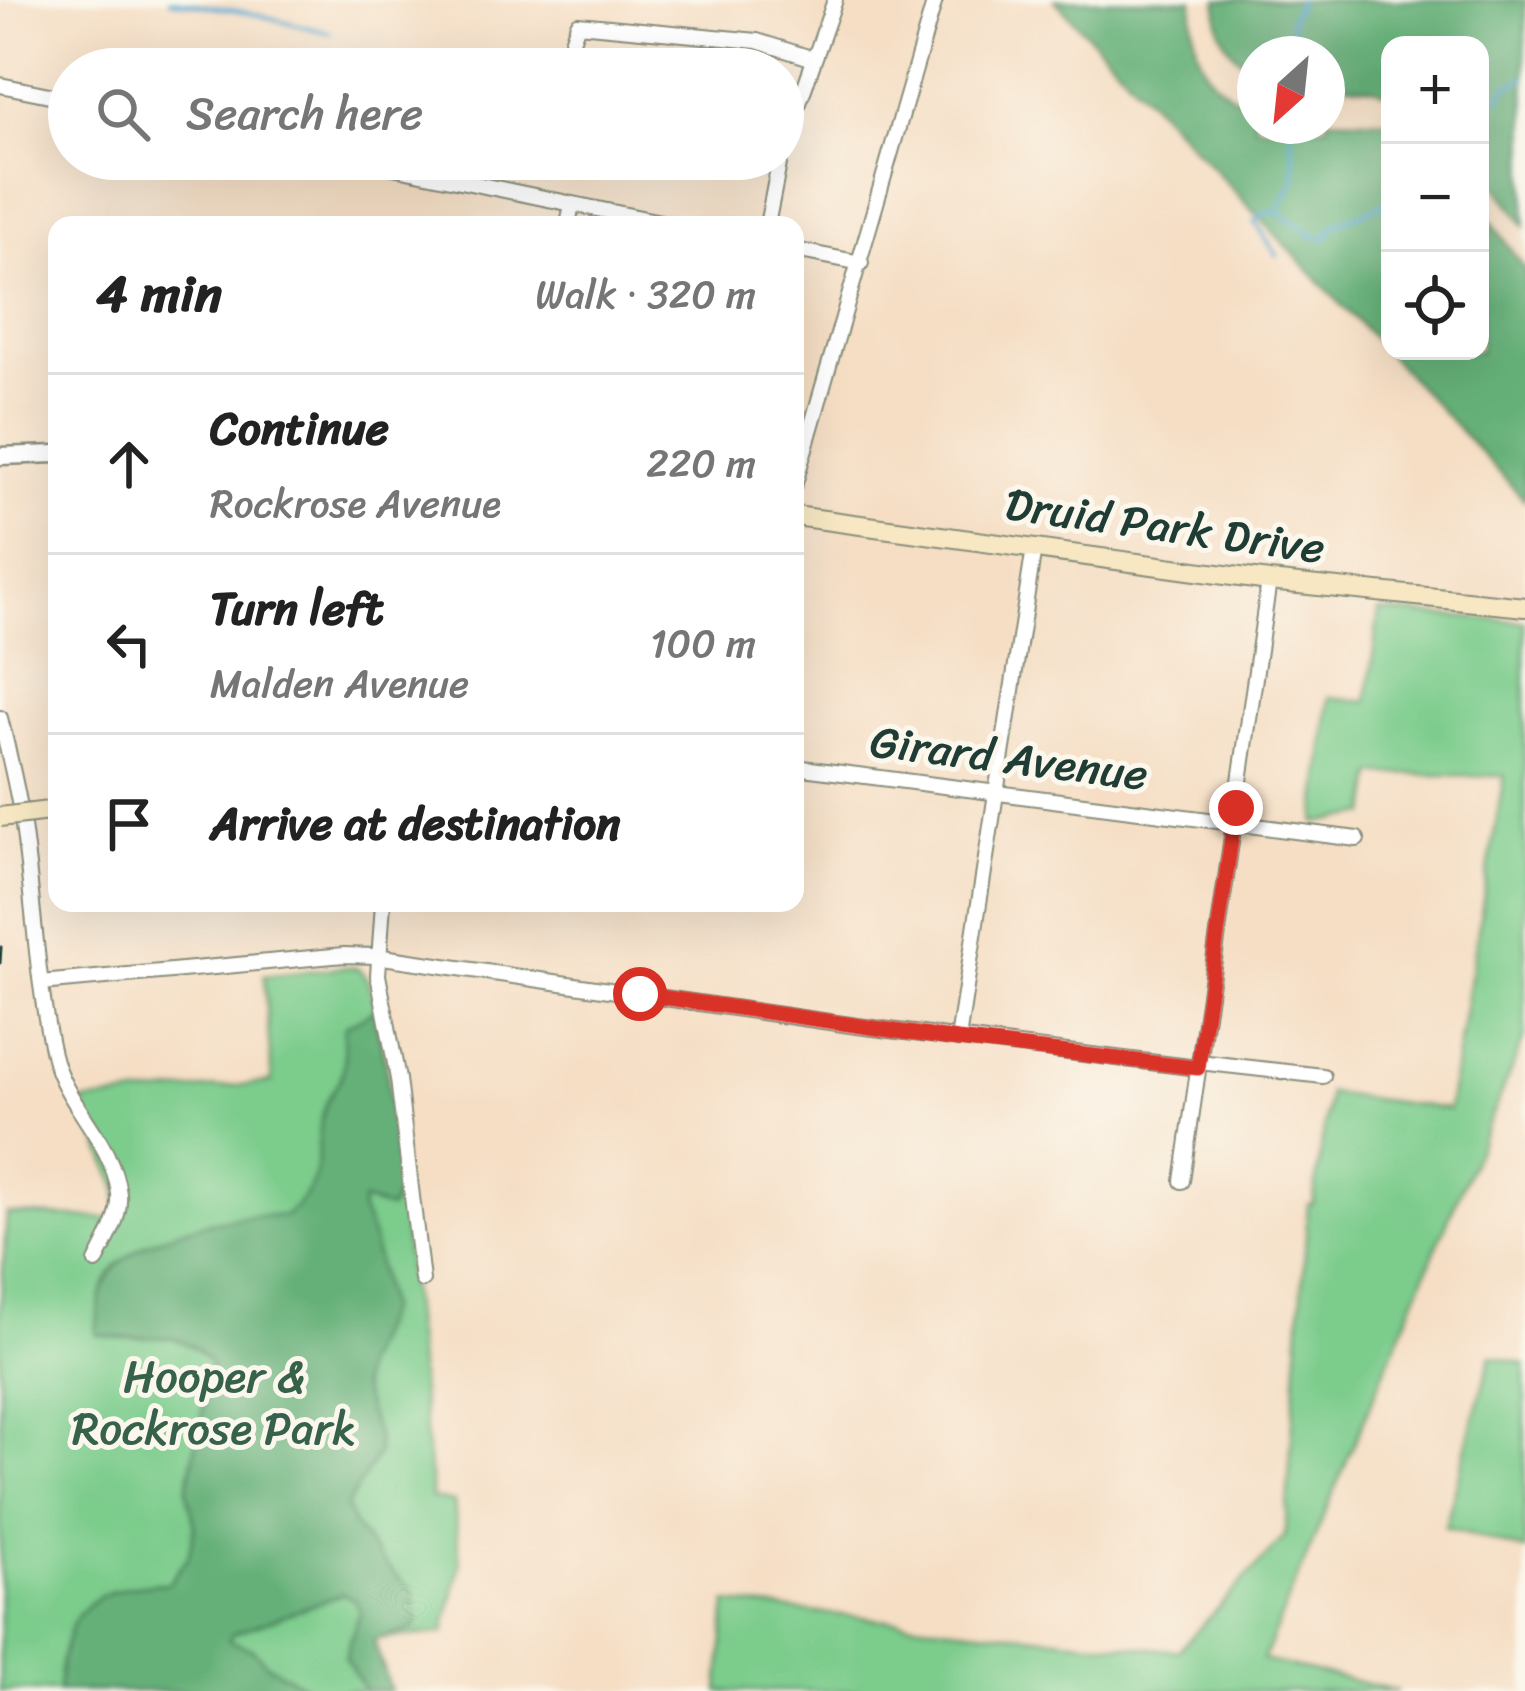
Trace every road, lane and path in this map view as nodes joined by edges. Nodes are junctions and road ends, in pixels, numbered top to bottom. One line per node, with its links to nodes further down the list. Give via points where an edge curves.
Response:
1 (836, 0): 6 (street)
2 (935, 0): 17 (street)
3 (572, 41): 4 (street, via 578,24)
4 (779, 48)
5 (804, 56): 6 (street)
6 (814, 59): 8 (street)
7 (0, 85): 9 (street)
8 (804, 88)
9 (48, 95)
10 (456, 180): 12 (street)
11 (776, 180): 15 (street)
12 (572, 204): 13 (street); 14 (street)
13 (570, 216)
14 (631, 216)
15 (769, 216)
16 (804, 252): 17 (street)
17 (860, 263): 18 (street)
18 (804, 453)
19 (48, 454): 20 (street)
20 (0, 456)
21 (804, 517): 22 (main road, Druid Park Drive)
22 (1034, 548): 23 (main road, Druid Park Drive); 27 (street)
23 (1268, 581): 24 (main road, Druid Park Drive); 30 (street)
24 (1525, 607)
25 (0, 718): 34 (street, via 23,825)
26 (804, 768): 27 (street, Girard Avenue)
27 (995, 792): 30 (street, Girard Avenue); 35 (street)
28 (48, 811): 29 (main road, bridge)
29 (0, 817)
30 (1234, 823): 31 (street, Girard Avenue); 36 (street)
31 (1357, 839)
32 (382, 912): 33 (street)
33 (376, 956): 34 (street); 35 (street); 40 (street)
34 (40, 983): 39 (street, via 61,1079 104,1144 118,1190 119,1208)
35 (958, 1040): 36 (street)
36 (1198, 1065): 37 (street); 38 (street)
37 (1323, 1076)
38 (1182, 1181)
39 (95, 1262)
40 (422, 1280)

